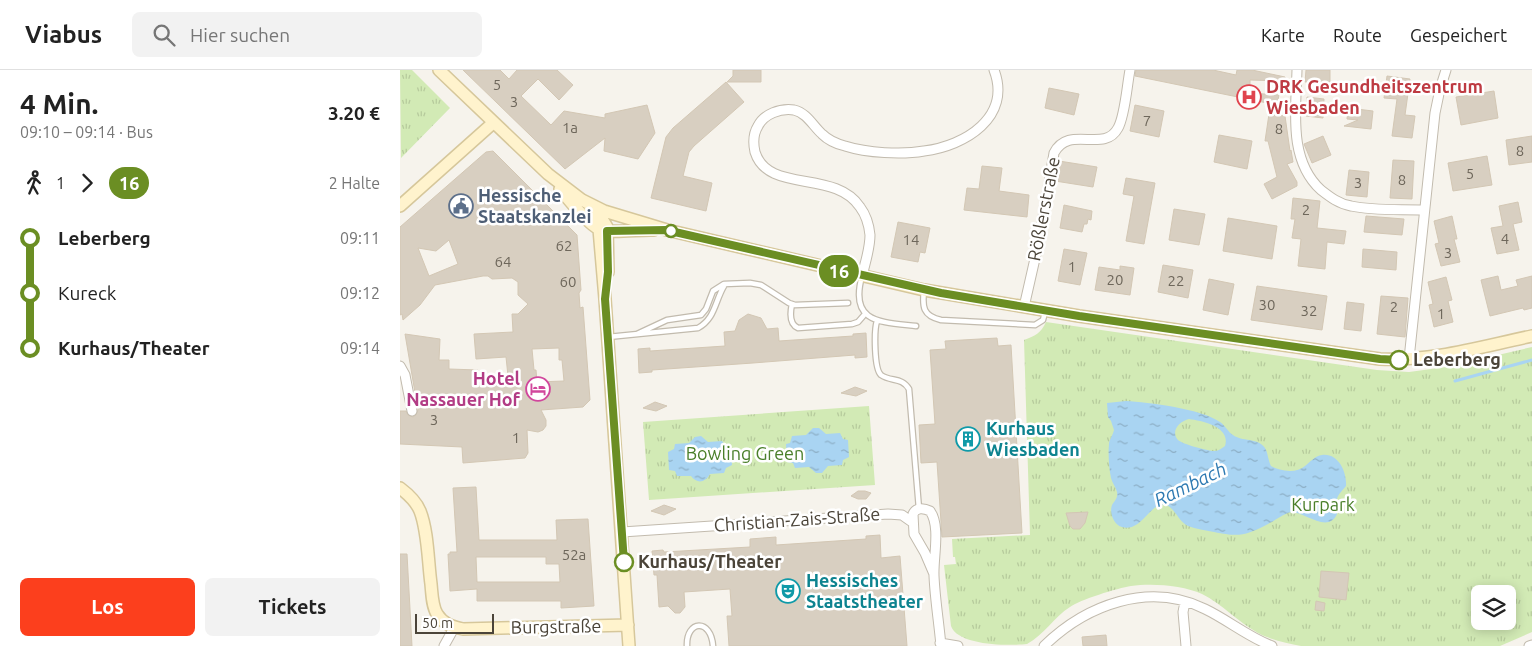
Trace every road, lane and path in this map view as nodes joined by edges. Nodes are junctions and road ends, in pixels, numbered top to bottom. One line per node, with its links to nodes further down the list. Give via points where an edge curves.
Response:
1 (439, 70): 6 (main road)
2 (994, 70): 14 (street, via 998,96 988,120 969,136 936,149 899,152 846,146 827,138 801,113 790,110 770,114 758,125 754,146 765,168 777,175 839,189 862,209 870,235)
3 (1130, 70): 19 (street, Rößlerstraße, via 1118,129 1105,138 1063,141 1054,154)
4 (1297, 70): 10 (street, via 1296,137 1300,159 1317,186 1330,198 1349,206)
5 (1446, 70): 10 (street, via 1435,113)
6 (493, 123): 7 (main road); 9 (main road)
7 (548, 174): 8 (main road); 12 (main road, via 574,207)
8 (582, 200): 11 (main road); 12 (main road)
9 (400, 206)
10 (1424, 210): 27 (street)
11 (623, 216): 12 (main road, via 612,218); 13 (main road)
12 (603, 227): 13 (main road); 26 (main road, via 608,272 605,299)
13 (666, 230): 14 (main road)
14 (862, 276): 16 (main road); 21 (lane, via 859,298)
15 (724, 284): 18 (lane, via 761,285); 24 (lane, via 713,292 701,314 671,318); 24 (lane, via 713,314 704,324 690,329)
16 (924, 290): 19 (main road); 20 (lane, via 926,311 941,320 1035,325 1043,320)
17 (848, 303): 18 (lane)
18 (792, 304): 21 (lane, via 792,322 796,328 852,324)
19 (1024, 307): 20 (main road)
20 (1045, 311): 27 (main road, via 1380,359)
21 (865, 314): 22 (lane)
22 (877, 321): 23 (lane); 31 (lane, via 875,335 880,373 902,381 909,389)
23 (916, 326)
24 (637, 334): 26 (lane)
25 (1532, 336): 27 (main road, via 1440,356)
26 (607, 337): 33 (main road)
27 (1409, 359)
28 (400, 366): 29 (street, via 405,375)
29 (412, 411)
30 (403, 490): 37 (main road, via 416,503 422,516 435,610)
31 (919, 509): 32 (street, via 914,512); 34 (street, via 928,510 933,516)
32 (912, 522): 33 (street, Christian-Zais-Straße, via 906,516 894,514); 34 (street, via 915,537)
33 (622, 532): 36 (main road)
34 (934, 574): 38 (street)
35 (1185, 602): 44 (street, via 1131,598 1112,603 1067,626); 45 (street); 46 (street, via 1204,608)
36 (628, 625): 37 (main road, Burgstraße); 40 (main road)
37 (454, 628): 39 (street)
38 (940, 645): 43 (street)
39 (444, 646)
40 (629, 646)
41 (687, 646): 42 (lane, via 689,632 700,626 710,632)
42 (712, 646)
43 (958, 646)
44 (1044, 646)
45 (1186, 646)
46 (1272, 646)

